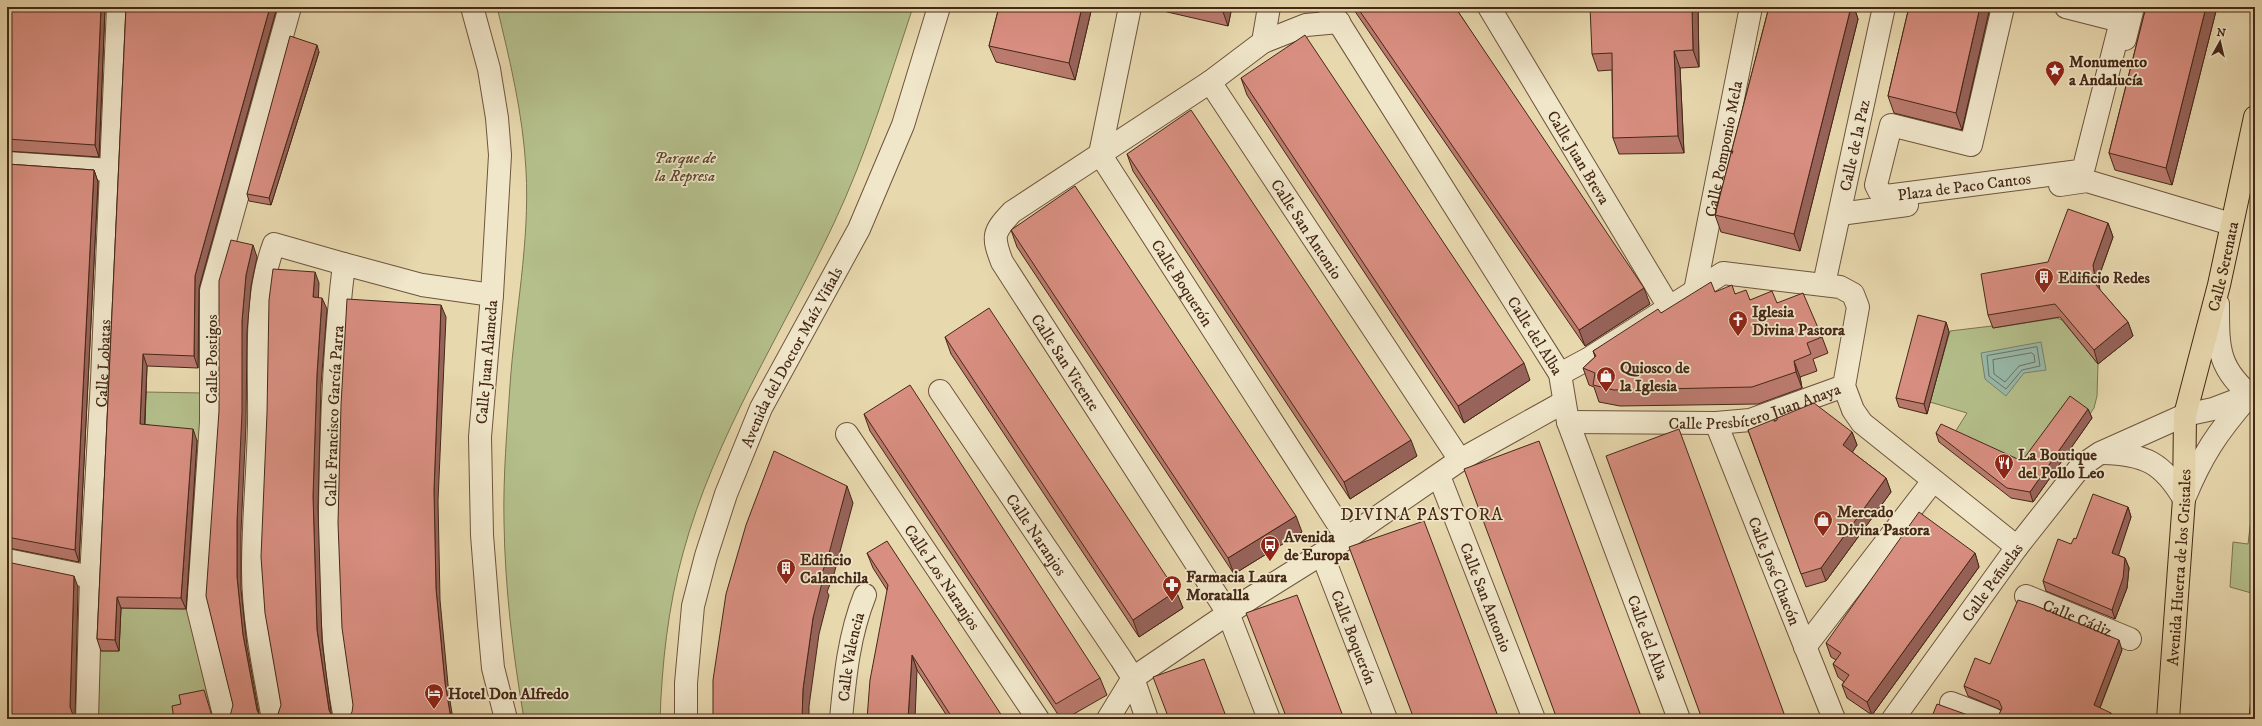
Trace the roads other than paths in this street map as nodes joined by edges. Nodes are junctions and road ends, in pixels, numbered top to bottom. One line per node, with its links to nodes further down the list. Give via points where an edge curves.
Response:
1 (118, 7): 20 (street, Calle Lobatas)
2 (290, 7): 56 (street, Calle Postigos, via 211,291 211,422 198,609)
3 (472, 7): 28 (street, Calle Juan Alameda, via 489,69 498,118 500,181)
4 (939, 7): 60 (street, Avenida del Doctor Maíz Viñals, via 903,125 859,229 761,408 726,494 693,606 686,683)
5 (1130, 7): 18 (street)
6 (1269, 7): 14 (street)
7 (1489, 7): 29 (street, Calle Juan Breva)
8 (1750, 7): 27 (street, Calle Pomponio Mela)
9 (1884, 7): 22 (street, Calle de la Paz)
10 (2004, 7): 11 (street, Plaza de Paco Cantos, via 1971,145 1891,126 1876,185 1886,196 2079,171 2084,167 2121,21)
11 (2066, 7)
12 (2133, 7): 21 (street)
13 (1334, 15): 14 (street); 30 (street, Calle del Alba)
14 (1263, 42): 15 (street)
15 (1210, 82): 18 (street, Calle San Vicente); 39 (street, Calle San Antonio)
16 (2255, 117): 17 (main road, Calle Serenata)
17 (2251, 150): 23 (main road, Calle Serenata)
18 (1100, 154): 43 (street, Calle Boquerón); 50 (street, Calle San Vicente, via 1012,212 998,228 995,244 1002,262)
19 (7, 163): 20 (street)
20 (111, 170): 47 (street, Calle Lobatas)
21 (2087, 181): 22 (street); 23 (street)
22 (1840, 214): 25 (street, Calle de la Paz)
23 (2231, 224): 26 (main road, Calle Serenata)
24 (344, 264): 28 (street, via 422,284); 57 (street, via 274,244 267,263 259,319 259,424 253,570 257,622); 58 (street, Calle Francisco García Parra, via 336,331 333,397 330,589 333,642)
25 (1824, 284): 27 (street, via 1723,273); 31 (street, via 1840,287 1853,294 1858,307)
26 (2219, 285): 33 (street, via 2220,354 2228,369); 35 (main road, Calle Serenata)
27 (1695, 291): 29 (street)
28 (492, 295): 59 (street, Calle Juan Alameda, via 480,437 482,535 493,668)
29 (1669, 307): 30 (street)
30 (1560, 374): 34 (street, Calle del Alba)
31 (1844, 386): 36 (street, Calle Presbítero Juan Anaya, via 1750,420); 41 (street, Calle Presbítero Juan Anaya, via 1853,410 1862,424)
32 (940, 391): 53 (street, Calle Naranjos)
33 (2253, 395): 35 (street, Calle Peñuelas); 42 (street, via 2223,426 2208,448 2198,464)
34 (1566, 412): 36 (street, Calle Presbítero Juan Anaya); 39 (street); 68 (street, Calle del Alba)
35 (2184, 416): 38 (street, Calle Peñuelas); 42 (main road, Avenida Huerta de los Cristales)
36 (1716, 423): 52 (street, Calle José Chacón)
37 (847, 434): 62 (street, Calle Los Naranjos)
38 (2100, 453): 42 (street, via 2127,454 2149,460 2165,471); 44 (street, Calle Peñuelas, via 2081,466)
39 (1460, 460): 40 (street)
40 (1439, 476): 43 (street); 67 (street, Calle San Antonio)
41 (1933, 481): 44 (street, Calle Presbítero Juan Anaya); 52 (street)
42 (2184, 499): 72 (main road, Avenida Huerta de los Cristales)
43 (1347, 538): 45 (street)
44 (2017, 547): 70 (street, Calle Peñuelas)
45 (1322, 554): 50 (street); 66 (street, Calle Boquerón)
46 (7, 560): 47 (street)
47 (91, 577): 55 (street, Calle Lobatas)
48 (864, 595): 61 (street, Calle Valencia, via 855,620 848,653)
49 (2026, 596): 51 (street, Calle Cádiz)
50 (1228, 613): 53 (street); 65 (street, Calle San Vicente)
51 (2130, 639)
52 (1805, 648): 69 (street, Calle José Chacón)
53 (1133, 678): 63 (street); 64 (street)
54 (1951, 702): 71 (street)
55 (87, 719)
56 (225, 719)
57 (273, 719)
58 (345, 719)
59 (506, 719)
60 (686, 719)
61 (841, 719)
62 (1038, 719)
63 (1108, 719)
64 (1147, 719)
65 (1269, 719)
66 (1386, 719)
67 (1534, 719)
68 (1679, 719)
69 (1834, 719)
70 (1893, 719)
71 (1993, 719)
72 (2168, 719)

